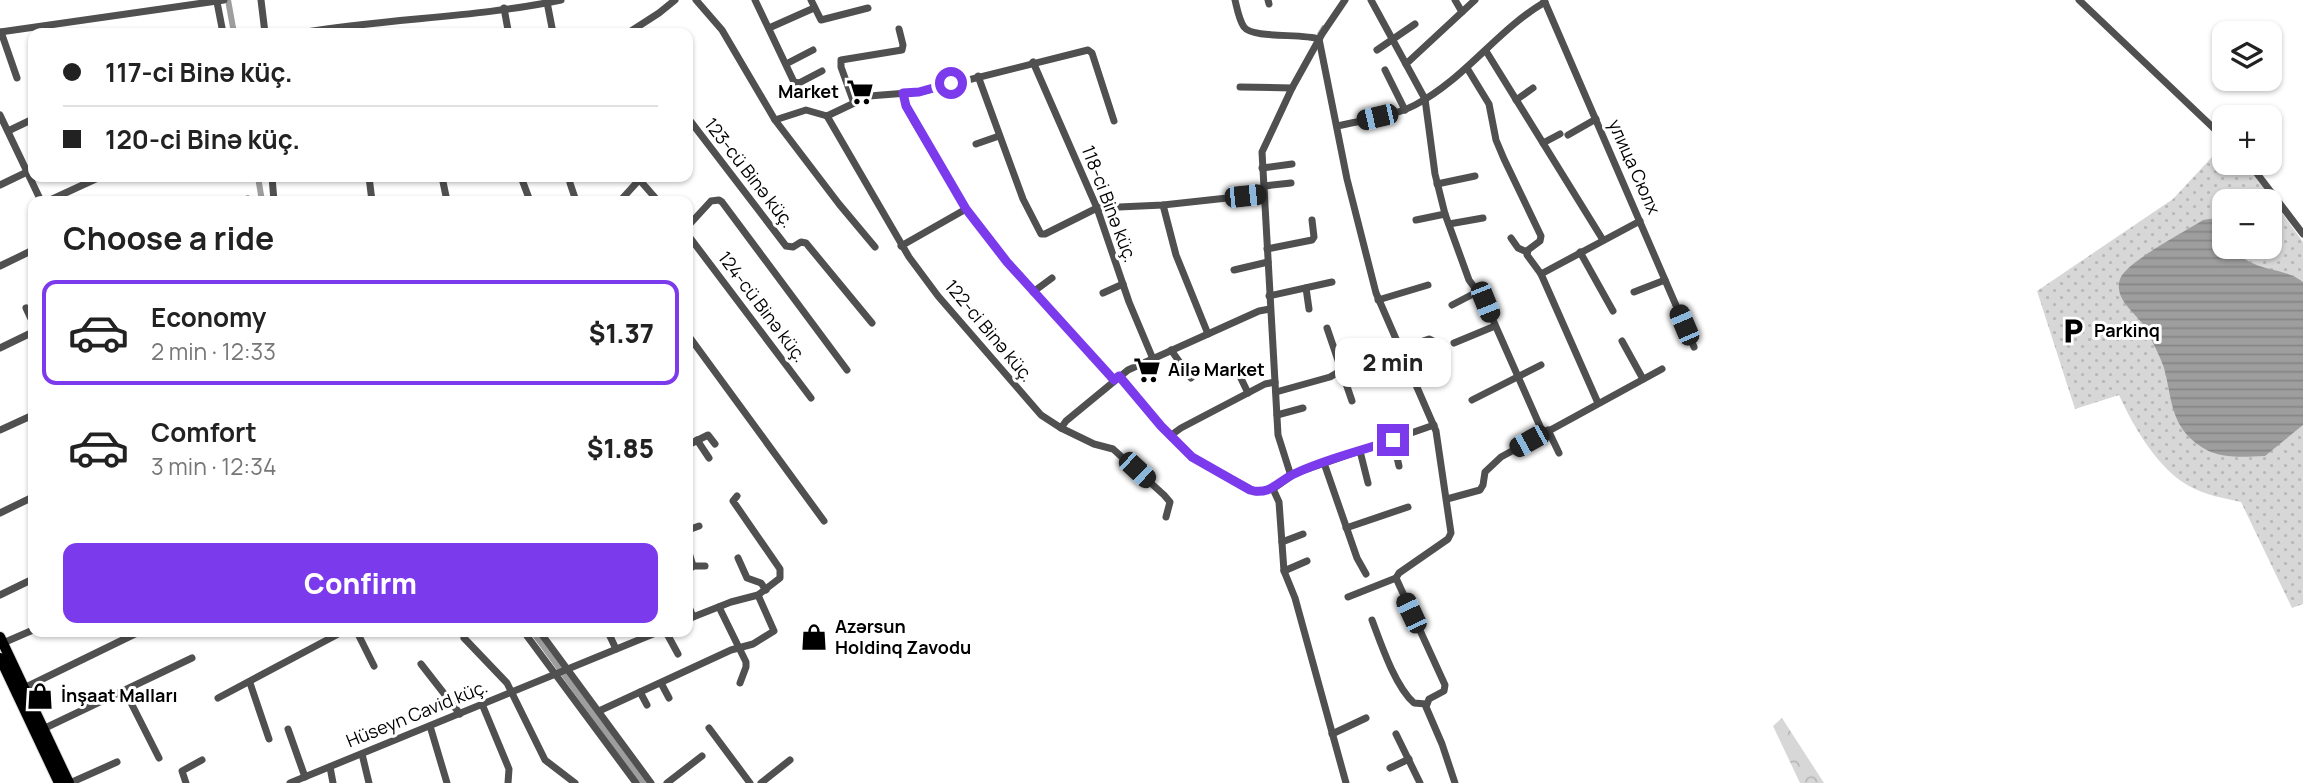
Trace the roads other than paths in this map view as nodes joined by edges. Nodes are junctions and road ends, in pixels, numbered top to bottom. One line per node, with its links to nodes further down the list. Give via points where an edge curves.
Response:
1 (261, 0): 24 (street)
2 (561, 0): 15 (street)
3 (675, 0): 28 (street)
4 (696, 0): 56 (street, via 722,30)
5 (755, 0): 29 (street)
6 (811, 0): 17 (street)
7 (1235, 0): 32 (street, via 1242,25 1250,32)
8 (1345, 0): 32 (street)
9 (1371, 0): 33 (street)
10 (1455, 0): 19 (street)
11 (1475, 0): 19 (street)
12 (2079, 0): 61 (street)
13 (221, 1): 22 (street); 23 (street)
14 (1545, 1): 36 (street, via 1519,18); 55 (street, улица Сюлх)
15 (547, 2): 16 (street); 27 (street)
16 (504, 8): 25 (street); 26 (street)
17 (814, 8): 18 (street, via 824,20); 29 (street)
18 (867, 8)
19 (1462, 12): 39 (street)
20 (1415, 24): 33 (street)
21 (28, 28): 31 (street)
22 (29, 28)
23 (223, 28)
24 (264, 28)
25 (358, 28)
26 (508, 28)
27 (552, 28)
28 (636, 28)
29 (769, 29): 38 (street)
30 (899, 29): 51 (street, via 902,50 841,60)
31 (1, 32): 44 (street)
32 (1320, 39): 46 (street); 60 (street)
33 (1393, 40): 35 (street); 39 (street)
34 (813, 50): 38 (street)
35 (1377, 50)
36 (1486, 51): 40 (street); 50 (street)
37 (1033, 62): 43 (street); 58 (street, via 1090,51); 84 (street, 118-ci Binə küç.)
38 (786, 64): 42 (street, via 796,83)
39 (1406, 64): 49 (street)
40 (1467, 68): 49 (street); 101 (street, via 1489,104 1504,159 1541,236)
41 (1385, 70): 52 (street)
42 (822, 71)
43 (978, 76): 48 (street); 63 (street)
44 (17, 78)
45 (1240, 87): 46 (street)
46 (1293, 88): 67 (street, via 1262,148)
47 (1533, 88): 50 (street)
48 (903, 93): 51 (street, via 869,96); 85 (street, via 915,123)
49 (1425, 99): 52 (street); 76 (street)
50 (1516, 100): 64 (street)
51 (854, 103): 54 (street)
52 (1405, 110): 60 (street)
53 (0, 115): 62 (street)
54 (827, 117): 56 (street, via 806,110); 97 (street, 122-ci Binə küç.)
55 (1596, 119): 64 (street); 91 (street, улица Сюлх)
56 (775, 120): 98 (street)
57 (28, 121): 62 (street)
58 (1114, 121)
59 (693, 125): 125 (street, 123-cü Binə küç., via 786,246 806,243)
60 (1337, 126): 118 (street)
61 (2212, 127)
62 (8, 131): 68 (street)
63 (999, 136): 65 (street); 84 (street, via 1041,234)
64 (1544, 143): 95 (street)
65 (976, 144)
66 (1292, 164): 67 (street)
67 (1262, 168): 78 (street)
68 (27, 172): 77 (street)
69 (2258, 175): 93 (street)
70 (1475, 176): 76 (street)
71 (89, 182): 79 (street)
72 (636, 182): 81 (street)
73 (641, 182): 82 (street)
74 (569, 183): 80 (street)
75 (1291, 183): 78 (street)
76 (1437, 184): 86 (street)
77 (0, 185)
78 (1264, 190): 83 (street); 99 (street)
79 (59, 196)
80 (574, 196)
81 (624, 196)
82 (653, 196)
83 (1163, 205): 84 (street); 129 (street, via 1176,255)
84 (1097, 208): 110 (street, 118-ci Binə küç.)
85 (966, 209): 97 (street); 113 (street)
86 (1445, 214): 89 (street); 92 (street)
87 (1483, 218): 92 (street)
88 (1312, 220): 99 (street, via 1312,240)
89 (1416, 220)
90 (693, 221): 142 (street, via 711,201 722,202)
91 (1640, 221): 95 (street); 108 (street, улица Сюлх)
92 (1448, 224): 114 (street)
93 (2303, 234)
94 (1511, 238): 101 (street)
95 (1602, 240): 102 (street)
96 (693, 242): 151 (street, 124-cü Binə küç.)
97 (901, 246): 159 (street, 122-ci Binə küç., via 1005,375 1041,415)
98 (875, 247)
99 (1267, 249): 103 (street)
100 (28, 252): 104 (street)
101 (1527, 252): 106 (street)
102 (1580, 252): 106 (street); 123 (street)
103 (1268, 262): 105 (street); 117 (street)
104 (0, 266)
105 (1234, 271)
106 (1541, 274): 154 (street)
107 (1052, 278): 113 (street)
108 (1665, 279): 115 (street); 133 (street, улица Сюлх)
109 (1332, 282): 112 (street)
110 (1123, 285): 116 (street); 137 (street, 118-ci Binə küç.)
111 (1428, 285): 118 (street)
112 (1306, 288): 117 (street); 122 (street)
113 (1034, 292): 145 (street)
114 (1477, 292): 119 (street); 126 (street)
115 (1634, 292)
116 (1103, 293)
117 (1269, 296): 121 (street)
118 (1378, 300): 135 (street)
119 (1451, 305)
120 (26, 308): 124 (street)
121 (1270, 309): 129 (street); 148 (street)
122 (1309, 309)
123 (1614, 311)
124 (28, 312)
125 (872, 323)
126 (1495, 326): 132 (street); 144 (street)
127 (1328, 328): 143 (street)
128 (28, 334): 134 (street)
129 (1208, 334): 136 (street)
130 (1622, 341): 147 (street)
131 (693, 342): 181 (street)
132 (1454, 343)
133 (1694, 347)
134 (0, 348)
135 (1400, 348): 139 (street, via 1432,340); 143 (street); 158 (street)
136 (1171, 350): 137 (street); 146 (street)
137 (1153, 359): 145 (street)
138 (1541, 365): 144 (street)
139 (1443, 367)
140 (1236, 368): 150 (street)
141 (1662, 369): 147 (street)
142 (847, 370)
143 (1341, 371): 149 (street); 153 (street)
144 (1517, 377): 152 (street); 161 (street)
145 (1117, 378): 159 (street); 162 (street)
146 (1191, 378)
147 (1643, 379): 154 (street)
148 (1275, 382): 149 (street); 150 (street)
149 (1276, 392): 156 (street)
150 (1248, 393): 162 (street)
151 (811, 398)
152 (1472, 400)
153 (1352, 401)
154 (1598, 402): 161 (street)
155 (1303, 408): 156 (street)
156 (1278, 415): 172 (street, via 1279,442)
157 (28, 417): 160 (street)
158 (1434, 425): 164 (street); 177 (street)
159 (1061, 428): 180 (street, 122-ci Binə küç., via 1118,452 1167,498)
160 (0, 430)
161 (1545, 431): 168 (street); 177 (street, via 1488,468 1480,490)
162 (1170, 436): 174 (street, via 1200,463 1250,490)
163 (697, 440): 165 (street); 166 (street, via 708,435); 169 (street)
164 (1393, 440): 167 (street); 171 (street)
165 (693, 442)
166 (715, 444)
167 (1360, 451): 170 (street); 173 (street)
168 (1559, 453)
169 (709, 458)
170 (1324, 463): 172 (street); 183 (street)
171 (1399, 466)
172 (1291, 476): 174 (street)
173 (1368, 483)
174 (1273, 489): 186 (street, via 1279,502)
175 (737, 496): 195 (street, via 733,501 781,572)
176 (28, 499): 179 (street)
177 (1447, 499): 193 (street, via 1450,537)
178 (1408, 507): 183 (street)
179 (0, 513)
180 (1166, 517)
181 (824, 521)
182 (699, 527): 184 (street)
183 (1346, 528): 192 (street)
184 (693, 529)
185 (1303, 534): 186 (street)
186 (1282, 542): 191 (street)
187 (738, 558): 195 (street, via 747,578)
188 (1307, 561): 191 (street)
189 (705, 566): 190 (street)
190 (693, 568)
191 (1284, 571): 241 (street)
192 (1366, 575)
193 (1396, 578): 198 (street); 232 (street, via 1446,685)
194 (28, 581): 196 (street)
195 (766, 590): 197 (street)
196 (0, 595)
197 (758, 595): 199 (street); 213 (street, via 774,631)
198 (1348, 597)
199 (719, 607): 200 (street); 213 (street)
200 (693, 617)
201 (1372, 620): 232 (street, via 1405,692 1414,703)
202 (28, 631): 212 (street)
203 (129, 637): 225 (street)
204 (326, 637): 222 (street)
205 (360, 637): 219 (street)
206 (528, 637): 221 (street)
207 (544, 637): 220 (street)
208 (610, 637): 214 (street)
209 (646, 637): 214 (street)
210 (669, 637): 215 (street)
211 (464, 638): 227 (street)
212 (1, 640): 225 (main road)
213 (739, 648): 223 (street); 224 (street, via 746,667)
214 (616, 649): 220 (street)
215 (678, 654)
216 (0, 658): 255 (main road)
217 (192, 658): 226 (street)
218 (421, 664): 235 (street)
219 (374, 666)
220 (568, 669): 221 (street, Hüseyn Cavid küç.); 234 (street)
221 (556, 674): 227 (street, Hüseyn Cavid küç.); 263 (street)
222 (250, 683): 229 (street); 243 (street)
223 (661, 683): 228 (street); 230 (street)
224 (740, 684)
225 (24, 688): 239 (main road)
226 (125, 691): 239 (street); 246 (street)
227 (512, 692): 231 (street, Hüseyn Cavid küç.); 262 (street, via 545,760)
228 (640, 692): 233 (street); 234 (street)
229 (218, 698)
230 (669, 698)
231 (482, 704): 235 (street, Hüseyn Cavid küç.); 254 (street)
232 (1426, 704): 270 (street)
233 (647, 705)
234 (599, 711): 264 (street)
235 (460, 714): 237 (street, Hüseyn Cavid küç.)
236 (1366, 718): 241 (street)
237 (430, 726): 244 (street, Hüseyn Cavid küç.); 261 (street)
238 (709, 728): 266 (street)
239 (43, 729): 256 (main road)
240 (288, 729): 253 (street)
241 (1332, 734): 268 (street)
242 (1396, 734): 247 (street)
243 (269, 739)
244 (362, 754): 251 (street, Hüseyn Cavid küç.); 260 (street)
245 (702, 756): 265 (street)
246 (159, 758)
247 (1409, 759): 252 (street); 269 (street)
248 (202, 760): 257 (street, via 182,771)
249 (790, 760): 267 (street)
250 (117, 762): 256 (street)
251 (330, 767): 253 (street, Hüseyn Cavid küç.); 259 (street)
252 (1390, 768)
253 (305, 777): 258 (street, Hüseyn Cavid küç.)
254 (511, 781)
255 (59, 783)
256 (70, 783)
257 (186, 783)
258 (290, 783)
259 (333, 783)
260 (369, 783)
261 (447, 783)
262 (575, 783)
263 (636, 783)
264 (651, 783)
265 (667, 783)
266 (750, 783)
267 (761, 783)
268 (1346, 783)
269 (1420, 783)
270 (1455, 783)

